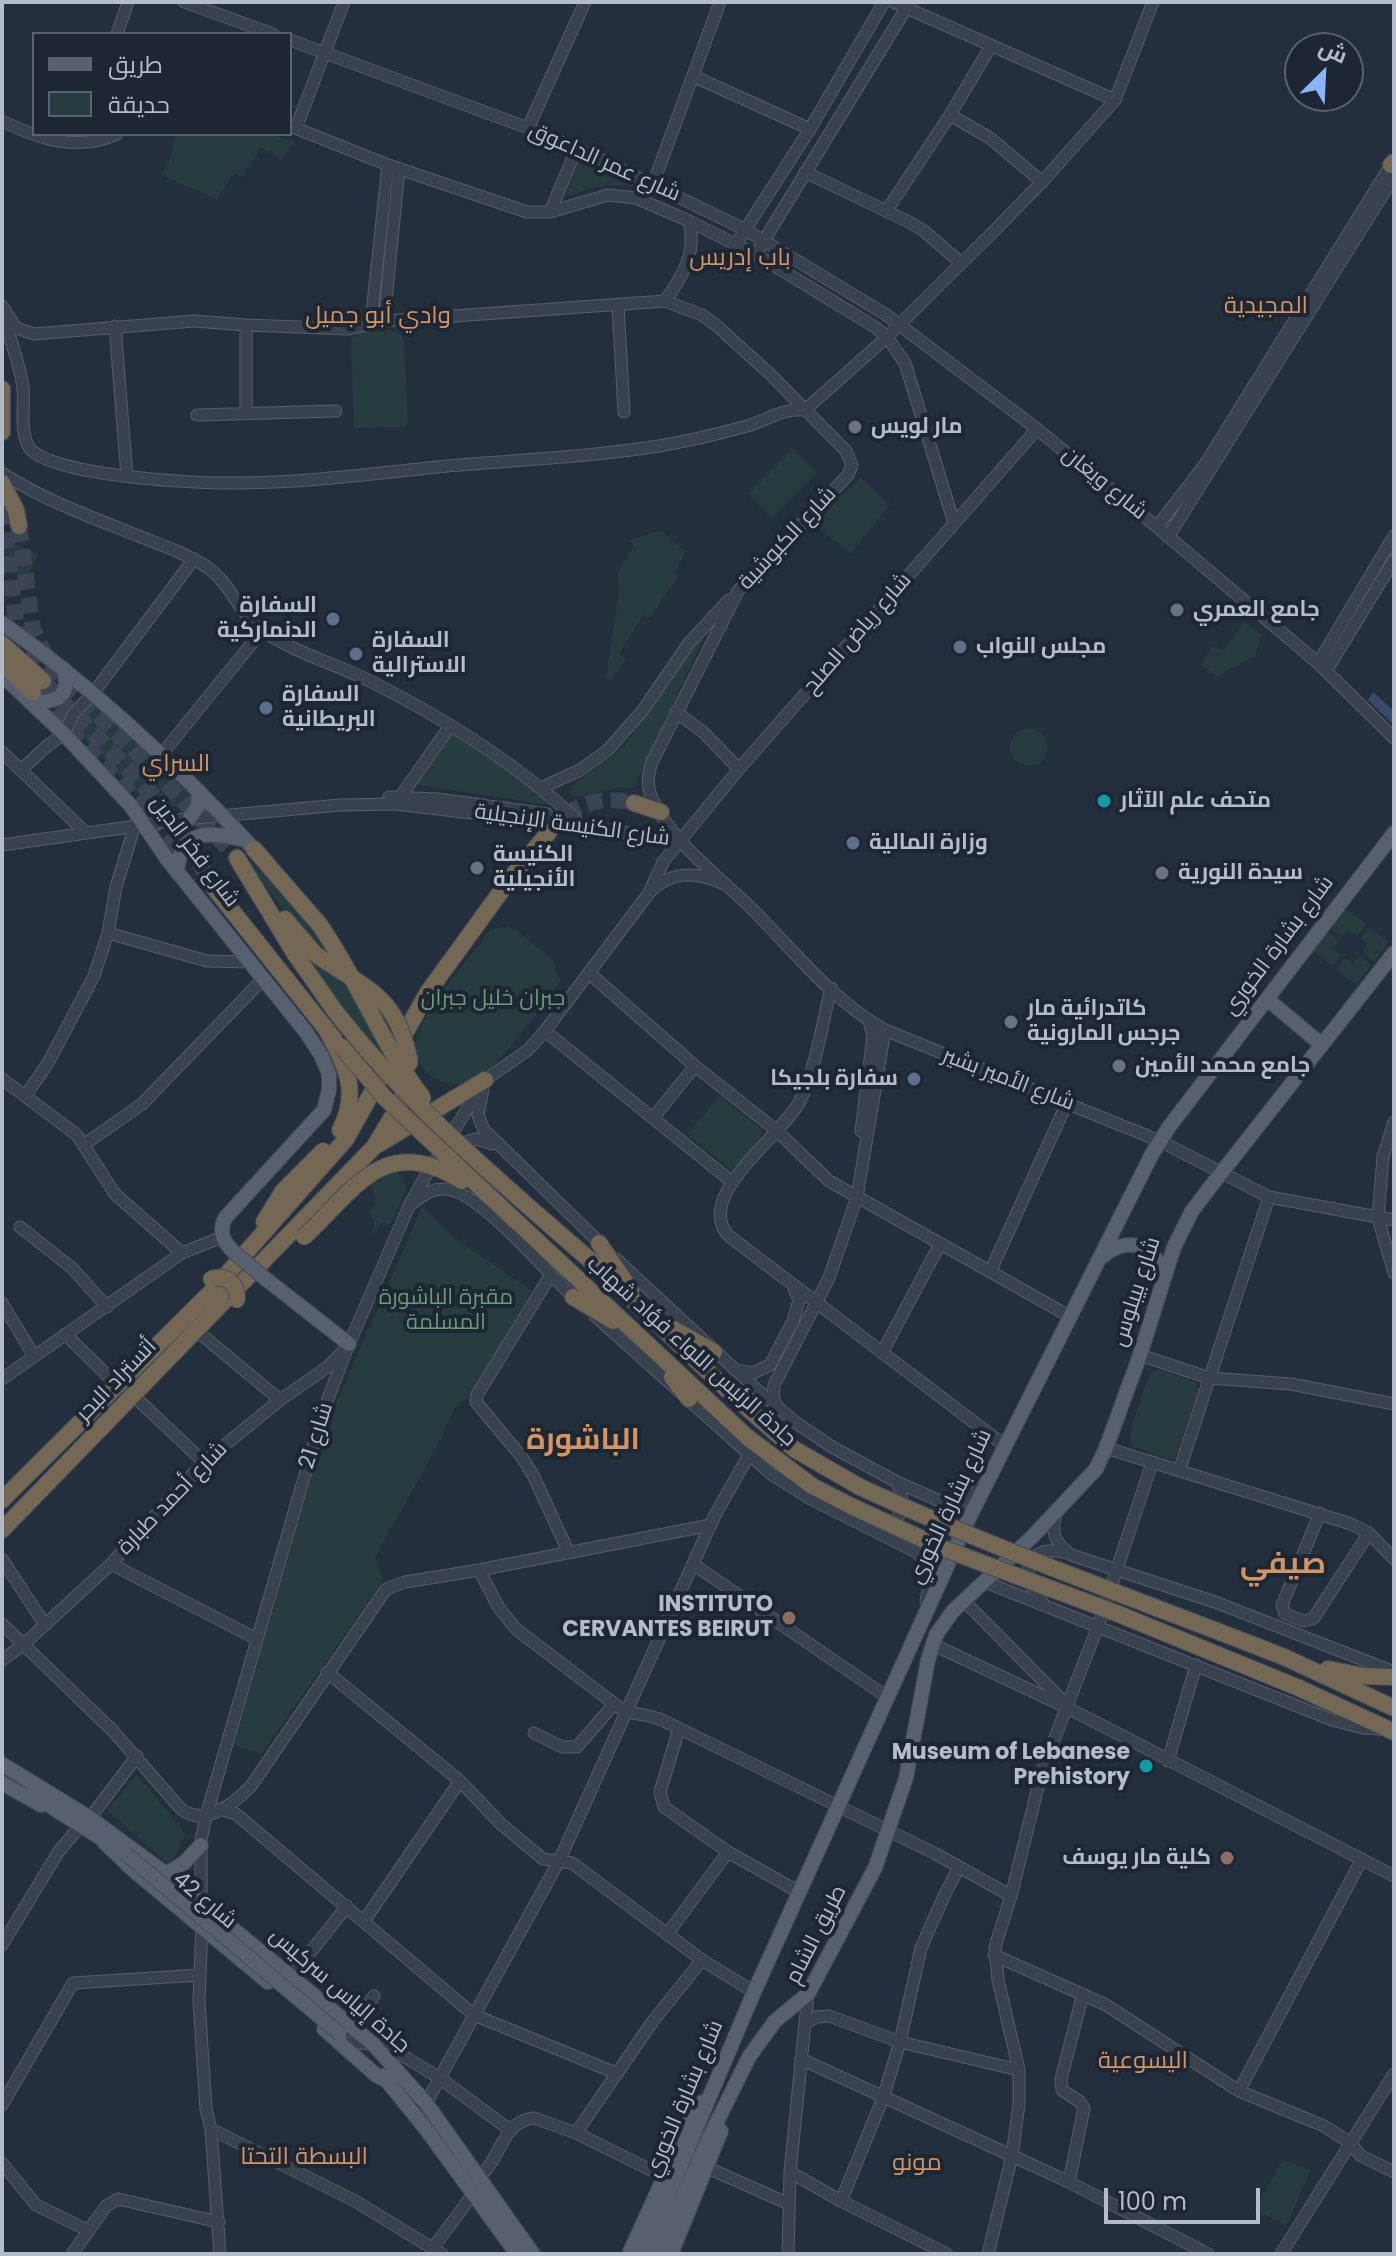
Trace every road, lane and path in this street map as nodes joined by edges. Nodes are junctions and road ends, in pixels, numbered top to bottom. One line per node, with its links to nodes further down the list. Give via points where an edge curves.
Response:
1 (128, 2): 10 (street)
2 (184, 2): 11 (street)
3 (344, 2): 14 (street)
4 (585, 2): 20 (street)
5 (720, 2): 15 (street)
6 (884, 2): 21 (street)
7 (893, 2): 9 (street)
8 (1153, 2): 16 (street)
9 (908, 5): 13 (street); 28 (street)
10 (118, 32)
11 (267, 32)
12 (292, 41): 14 (street, شارع عمر الداعوق)
13 (991, 46): 16 (street); 17 (street)
14 (324, 52): 19 (street); 20 (street, شارع عمر الداعوق)
15 (693, 76): 21 (street); 30 (street)
16 (1115, 100): 29 (street)
17 (950, 115): 29 (street, via 990,138); 31 (street)
18 (2, 121): 22 (street)
19 (293, 127): 27 (street)
20 (528, 128): 25 (street, شارع عمر الداعوق)
21 (810, 129): 34 (street)
22 (32, 133)
23 (41, 136): 24 (street, via 65,143)
24 (96, 138)
25 (577, 148): 30 (street, شارع عمر الداعوق); 32 (street)
26 (1393, 166): 61 (street, via 1206,463); 63 (street)
27 (394, 167): 32 (street, via 517,210); 43 (street)
28 (805, 172): 31 (street); 35 (street)
29 (1042, 182): 38 (street)
30 (653, 184): 34 (street, شارع عمر الداعوق)
31 (887, 210): 38 (street, via 924,231)
32 (550, 212): 33 (street, via 619,195)
33 (689, 221): 36 (street); 39 (street, via 693,248)
34 (746, 230): 35 (street, شارع عمر الداعوق); 36 (street)
35 (765, 242): 37 (street); 44 (street, شارع عمر الداعوق)
36 (736, 244): 37 (street)
37 (755, 254): 47 (street)
38 (961, 263): 44 (street)
39 (665, 301): 40 (street); 49 (street, via 717,326)
40 (618, 305): 43 (street); 51 (street)
41 (2, 306): 46 (street, via 16,328 29,334)
42 (2, 314): 57 (street, via 23,389 29,447 56,464)
43 (377, 321): 45 (street, via 349,329)
44 (900, 323): 47 (street); 54 (street, شارع ويغان)
45 (246, 325): 46 (street, via 194,321); 52 (street)
46 (115, 326): 57 (street)
47 (887, 337): 49 (street); 59 (street, via 905,363)
48 (2, 389): 55 (highway)
49 (805, 410): 57 (street, via 657,446 529,459 258,483); 67 (street, شارع الكبوشية, via 849,456 851,470)
50 (336, 411): 52 (street)
51 (624, 412)
52 (246, 414): 53 (street)
53 (197, 415)
54 (1037, 429): 59 (street, شارع رياض الصلح); 61 (street, شارع ويغان)
55 (2, 432)
56 (2, 473): 64 (street, via 61,504)
57 (127, 476)
58 (2, 483): 60 (highway)
59 (954, 523): 83 (street, شارع رياض الصلح)
60 (19, 526)
61 (1157, 527): 63 (street, شارع ويغان)
62 (1394, 536): 72 (street)
63 (1168, 537): 72 (street, شارع ويغان)
64 (194, 559): 69 (street, via 227,586); 76 (street)
65 (1394, 560): 66 (street)
66 (1390, 575): 72 (street)
67 (738, 591): 77 (street, شارع الكبوشية); 85 (street, via 689,643 638,717 608,750)
68 (2, 623): 73 (main road, شارع فخر الدين)
69 (262, 631): 78 (street); 82 (street)
70 (2, 644): 75 (highway)
71 (2, 662): 75 (highway)
72 (1322, 667): 80 (street, شارع ويغان)
73 (64, 669): 75 (main road, via 61,696 49,703); 76 (main road, شارع فخر الدين)
74 (2, 675): 75 (main road, شارع فخر الدين)
75 (36, 692): 79 (main road, شارع فخر الدين)
76 (94, 692): 79 (street, via 70,717); 82 (main road, شارع فخر الدين)
77 (676, 712): 83 (street); 89 (street, شارع الكبوشية, via 648,778)
78 (450, 726): 85 (street); 87 (street)
79 (64, 734): 84 (street); 93 (main road, شارع فخر الدين)
80 (1394, 738)
81 (2, 752): 84 (street)
82 (161, 755): 86 (main road, شارع فخر الدين)
83 (739, 769): 97 (street, شارع رياض الصلح)
84 (21, 770): 95 (street)
85 (541, 788): 92 (street)
86 (199, 791): 90 (main road, شارع فخر الدين); 91 (main road, via 198,806)
87 (398, 800): 90 (street, شارع الكنيسة الإنجيلية); 92 (street, شارع الكنيسة الإنجيلية)
88 (634, 803): 89 (highway)
89 (661, 812): 97 (street, شارع الكبوشية)
90 (221, 814): 91 (street, شارع الكنيسة الإنجيلية); 98 (main road, شارع فخر الدين)
91 (189, 819): 93 (street, شارع الكنيسة الإنجيلية)
92 (576, 822): 97 (street, شارع الكنيسة الإنجيلية)
93 (140, 824): 95 (street, شارع الكنيسة الإنجيلية); 100 (main road, شارع فخر الدين); 104 (street, via 116,887)
94 (549, 832): 143 (highway, via 428,992 346,1139)
95 (86, 833): 99 (street, شارع الكنيسة الإنجيلية)
96 (1394, 833): 110 (main road, شارع بشارة الخوري)
97 (680, 841): 101 (street, شارع الأمير بشير); 103 (street, شارع رياض الصلح)
98 (251, 844): 100 (main road, via 218,834 194,838 182,850); 124 (highway, bridge, via 319,924 404,1074)
99 (2, 845)
100 (177, 870): 106 (main road, شارع فخر الدين)
101 (730, 887): 103 (street, via 689,874 659,883); 109 (street, شارع الأمير بشير)
102 (214, 888): 113 (highway, جادة الرئيس اللواء فؤاد شهاب)
103 (649, 893): 107 (street, شارع رياض الصلح)
104 (108, 933): 106 (street, via 207,961); 119 (street, via 94,976)
105 (1394, 953): 115 (main road, شارع بيبلوس)
106 (251, 962): 108 (main road, شارع فخر الدين)
107 (589, 973): 114 (street, شارع رياض الصلح); 116 (street)
108 (264, 978): 126 (street, via 142,1104); 140 (main road, شارع فخر الدين, via 321,1055 329,1090 324,1110 225,1218)
109 (831, 988): 111 (street, شارع الأمير بشير); 123 (street, via 804,1090)
110 (1267, 999): 115 (main road); 125 (main road, شارع بشارة الخوري)
111 (869, 1021): 112 (street, شارع الأمير بشير); 130 (street, via 873,1036 856,1172 847,1180)
112 (885, 1030): 120 (street, شارع الأمير بشير); 133 (street)
113 (327, 1031): 136 (highway, جادة الرئيس اللواء فؤاد شهاب, bridge, via 385,1098); 143 (highway, via 349,1078 350,1104 341,1129 276,1201)
114 (545, 1031): 118 (street, شارع رياض الصلح); 121 (street)
115 (1322, 1045): 129 (main road, شارع بيبلوس)
116 (695, 1066): 121 (street); 123 (street)
117 (2, 1079): 119 (street)
118 (485, 1080): 127 (highway); 128 (street, via 479,1120); 135 (street, شارع 21)
119 (26, 1095): 126 (street)
120 (1067, 1103): 125 (street, شارع الأمير بشير); 147 (street)
121 (653, 1118): 131 (street)
122 (1394, 1122): 137 (street, via 1383,1157)
123 (777, 1131): 130 (street); 131 (street)
124 (455, 1140): 127 (highway, جادة الرئيس اللواء فؤاد شهاب, bridge, via 392,1079 335,1011 240,862 315,954 384,1001 402,1030 410,1063 405,1094); 158 (highway, جادة الرئيس اللواء فؤاد شهاب, bridge)
125 (1160, 1141): 129 (street, شارع الأمير بشير); 145 (main road, شارع بشارة الخوري)
126 (85, 1144): 144 (street, via 115,1194)
127 (374, 1147): 146 (highway)
128 (501, 1147): 132 (street, via 476,1139 456,1146 448,1164); 141 (street)
129 (1222, 1172): 134 (street, شارع الأمير بشير); 151 (main road, شارع بيبلوس, via 1186,1222)
130 (829, 1181): 133 (street)
131 (732, 1182): 150 (street, via 720,1205 720,1225)
132 (456, 1191): 135 (street, via 433,1191); 149 (street, via 487,1211)
133 (857, 1197): 142 (street); 156 (street)
134 (1269, 1197): 137 (street, شارع الأمير بشير); 169 (street)
135 (409, 1206): 163 (street, شارع 21)
136 (500, 1206): 146 (highway, bridge, via 433,1165 393,1163 375,1169); 153 (highway, جادة الرئيس اللواء فؤاد شهاب, bridge)
137 (1378, 1218): 138 (street, شارع الأمير بشير); 148 (street)
138 (1394, 1220)
139 (20, 1227): 157 (street, via 72,1268)
140 (222, 1237): 143 (main road); 144 (street)
141 (599, 1243): 158 (highway); 164 (street)
142 (940, 1244): 147 (street); 165 (street)
143 (239, 1252): 146 (main road, bridge); 152 (highway); 185 (highway, أتستراد البحر)
144 (182, 1253): 157 (street)
145 (1101, 1257): 151 (main road, via 1120,1245 1137,1245 1155,1255); 159 (main road, شارع بشارة الخوري)
146 (263, 1271): 154 (highway); 163 (main road); 187 (highway, أتستراد البحر)
147 (990, 1272): 159 (street)
148 (1394, 1273)
149 (550, 1276): 153 (street); 193 (street, via 476,1400 524,1461)
150 (782, 1278): 156 (street); 168 (street, via 799,1300 772,1361 753,1373)
151 (1163, 1278): 166 (main road, شارع بيبلوس)
152 (211, 1279): 154 (highway, bridge, via 230,1281); 171 (highway)
153 (578, 1289): 162 (highway, جادة الرئيس اللواء فؤاد شهاب); 172 (street)
154 (237, 1300): 161 (highway)
155 (2, 1303): 167 (street)
156 (816, 1304): 165 (street); 176 (street, via 774,1385)
157 (107, 1307): 160 (street)
158 (647, 1315): 164 (highway); 212 (highway, جادة الرئيس اللواء فؤاد شهاب, bridge, via 794,1449 872,1493 1022,1558)
159 (1069, 1316): 177 (main road, شارع بشارة الخوري)
160 (65, 1334): 167 (street); 171 (street)
161 (203, 1336): 173 (street); 174 (highway)
162 (643, 1339): 172 (highway); 222 (highway, جادة الرئيس اللواء فؤاد شهاب, bridge, via 781,1465 812,1486 942,1548 1116,1613)
163 (349, 1344): 173 (street, شارع أحمد طبارة, via 329,1366); 208 (street, شارع 21, via 324,1409)
164 (714, 1352): 168 (street)
165 (882, 1353): 177 (street)
166 (1140, 1355): 169 (street); 178 (main road, شارع بيبلوس)
167 (34, 1356): 170 (street)
168 (731, 1367): 176 (street)
169 (1209, 1378): 175 (street, via 1291,1384); 182 (street)
170 (2, 1379)
171 (111, 1379): 185 (highway, via 37,1455)
172 (689, 1399): 179 (street)
173 (280, 1400): 180 (street, شارع أحمد طبارة)
174 (139, 1401): 180 (street); 187 (highway)
175 (1394, 1404)
176 (779, 1409): 183 (street, via 832,1447)
177 (1004, 1445): 184 (main road, شارع بشارة الخوري)
178 (1106, 1448): 181 (street); 186 (main road, شارع بيبلوس, via 1089,1479)
179 (749, 1455): 189 (street); 191 (street, via 797,1492)
180 (204, 1462): 197 (street, شارع أحمد طبارة)
181 (1152, 1463): 182 (street); 199 (street)
182 (1179, 1471): 188 (street)
183 (897, 1482): 184 (street, via 953,1503); 191 (street, via 903,1499 900,1516 891,1527)
184 (985, 1484): 207 (main road, شارع بشارة الخوري)
185 (4, 1498)
186 (1058, 1510): 194 (street, via 1055,1540); 201 (main road, شارع بيبلوس)
187 (21, 1512): 190 (highway, أتستراد البحر)
188 (1320, 1513): 192 (street); 192 (street, via 1282,1605 1285,1614 1313,1619)
189 (713, 1520): 193 (street); 198 (street)
190 (2, 1530)
191 (873, 1530): 207 (street, via 910,1547 928,1565 931,1580)
192 (1369, 1533): 196 (street)
193 (568, 1551): 200 (street)
194 (1071, 1555): 199 (street); 203 (street, via 1049,1551 1031,1562 1028,1582)
195 (2, 1559): 205 (street)
196 (1394, 1559)
197 (111, 1564): 205 (street, شارع أحمد طبارة); 208 (street)
198 (693, 1564): 216 (street); 220 (street)
199 (1117, 1569): 206 (street); 215 (street)
200 (479, 1570): 214 (street, via 386,1589); 217 (street, via 517,1630)
201 (985, 1582): 202 (main road, شارع بيبلوس); 203 (street)
202 (964, 1601): 209 (main road, شارع بيبلوس, via 946,1618); 218 (street)
203 (1045, 1605): 206 (street)
204 (2, 1624): 210 (street)
205 (45, 1625): 210 (street, شارع أحمد طبارة)
206 (1098, 1626): 213 (street); 218 (street)
207 (915, 1635): 216 (main road, شارع بشارة الخوري)
208 (257, 1639): 233 (street, شارع 21)
209 (932, 1644): 218 (street); 235 (main road, طريق الشام, via 911,1759)
210 (23, 1645): 211 (street, شارع أحمد طبارة); 224 (street)
211 (2, 1660)
212 (1304, 1664): 215 (highway, via 1363,1676); 219 (highway, جادة الرئيس اللواء فؤاد شهاب)
213 (1196, 1665): 222 (street, via 1332,1720); 225 (street)
214 (327, 1672): 228 (street); 232 (street, via 251,1786)
215 (1394, 1674)
216 (887, 1697): 231 (main road, شارع بشارة الخوري)
217 (614, 1704): 220 (street); 223 (street, via 577,1747 562,1747)
218 (1068, 1707): 225 (street); 245 (street, via 1042,1771)
219 (1394, 1708)
220 (627, 1712): 221 (street, via 654,1716); 240 (street)
221 (679, 1729): 231 (street); 238 (street, via 661,1804)
222 (1392, 1731)
223 (534, 1733)
224 (137, 1756): 233 (street, via 184,1811); 234 (street)
225 (1168, 1761): 239 (street)
226 (2, 1764): 230 (main road, جادة إلياس سركيس)
227 (2, 1774): 230 (main road, جادة إلياس سركيس)
228 (460, 1781): 240 (street, via 543,1859); 248 (street)
229 (2, 1783): 230 (main road, via 37,1804)
230 (56, 1804): 234 (main road, جادة إلياس سركيس)
231 (838, 1806): 235 (street); 244 (main road, شارع بشارة الخوري)
232 (220, 1809): 233 (street); 247 (street, via 236,1814)
233 (206, 1816): 237 (street, شارع 21)
234 (86, 1822): 236 (main road, جادة إلياس سركيس); 251 (street, via 59,1851)
235 (890, 1830): 241 (street); 257 (main road, طريق الشام)
236 (107, 1838): 242 (main road, جادة إلياس سركيس); 249 (main road, شارع 42, via 132,1869); 262 (main road, جادة إلياس سركيس, bridge)
237 (201, 1845): 242 (main road); 246 (street, شارع 21)
238 (728, 1852): 244 (street); 250 (street)
239 (1362, 1859): 243 (street); 271 (street)
240 (559, 1861): 250 (street, via 572,1863); 260 (street)
241 (959, 1867): 245 (street); 263 (street, via 921,1948)
242 (166, 1874): 246 (main road, جادة إلياس سركيس)
243 (1394, 1876)
244 (799, 1892): 256 (main road, شارع بشارة الخوري)
245 (1011, 1896): 252 (street)
246 (201, 1903): 249 (street, شارع 21); 255 (main road, جادة إلياس سركيس)
247 (347, 1906): 248 (street); 255 (street)
248 (364, 1921): 260 (street)
249 (202, 1928): 254 (street, شارع 21); 270 (main road, شارع 42)
250 (668, 1933): 253 (street)
251 (2, 1945)
252 (994, 1955): 258 (street); 266 (street)
253 (702, 1960): 256 (street); 267 (street)
254 (200, 1975): 276 (street, via 73,1983); 277 (street, شارع 21)
255 (291, 1977): 262 (main road, جادة إلياس سركيس)
256 (754, 1992): 272 (main road, شارع بشارة الخوري)
257 (808, 1994): 261 (street, طريق الشام); 275 (main road, شارع بشارة الخوري, via 762,2036)
258 (1083, 1994): 271 (street); 288 (street, via 1061,2079 1062,2090 1084,2108)
259 (374, 1996): 262 (street)
260 (474, 2015): 267 (street); 269 (street)
261 (805, 2024): 263 (street, via 829,2016); 265 (street, طريق الشام)
262 (347, 2034): 264 (main road, جادة إلياس سركيس); 270 (main road, جادة إلياس سركيس)
263 (900, 2042): 266 (street); 273 (street)
264 (373, 2044): 269 (street, via 388,2047); 274 (main road, جادة إلياس سركيس)
265 (801, 2059): 273 (street); 284 (street, طريق الشام)
266 (1019, 2070): 281 (street)
267 (616, 2073): 279 (street)
268 (1394, 2074): 280 (street)
269 (441, 2079): 274 (street); 278 (street)
270 (389, 2082): 289 (main road, جادة إلياس سركيس)
271 (1239, 2091): 280 (street, via 1324,2126)
272 (710, 2093): 286 (main road, via 693,2113); 300 (main road, شارع بشارة الخوري)
273 (883, 2098): 281 (street); 290 (street)
274 (426, 2103): 287 (main road, جادة إلياس سركيس)
275 (727, 2103): 283 (main road); 301 (main road, شارع بشارة الخوري)
276 (2, 2105)
277 (211, 2129): 292 (street, شارع 21); 294 (street, via 355,2201)
278 (510, 2130): 279 (street, via 534,2118); 287 (street)
279 (576, 2133): 286 (street)
280 (1349, 2142): 285 (street, via 1361,2156); 307 (street)
281 (1012, 2156): 288 (street); 305 (street)
282 (2, 2163): 293 (street, via 36,2205)
283 (708, 2168): 291 (street); 302 (main road)
284 (790, 2172): 290 (street); 291 (street, طريق الشام)
285 (1394, 2172)
286 (663, 2176): 299 (main road)
287 (478, 2177): 298 (main road, جادة إلياس سركيس)
288 (1069, 2182): 306 (street)
289 (473, 2194): 294 (street); 297 (main road, جادة إلياس سركيس)
290 (841, 2201): 304 (street)
291 (789, 2204): 303 (street, طريق الشام)
292 (219, 2222): 293 (street, via 118,2199 106,2206); 296 (street, شارع 21)
293 (89, 2231): 295 (street)
294 (438, 2251)
295 (72, 2254)
296 (220, 2254)
297 (517, 2254)
298 (533, 2254)
299 (629, 2254)
300 (643, 2254)
301 (657, 2254)
302 (671, 2254)
303 (788, 2254)
304 (947, 2254)
305 (988, 2254)
306 (1208, 2254)
307 (1281, 2254)

